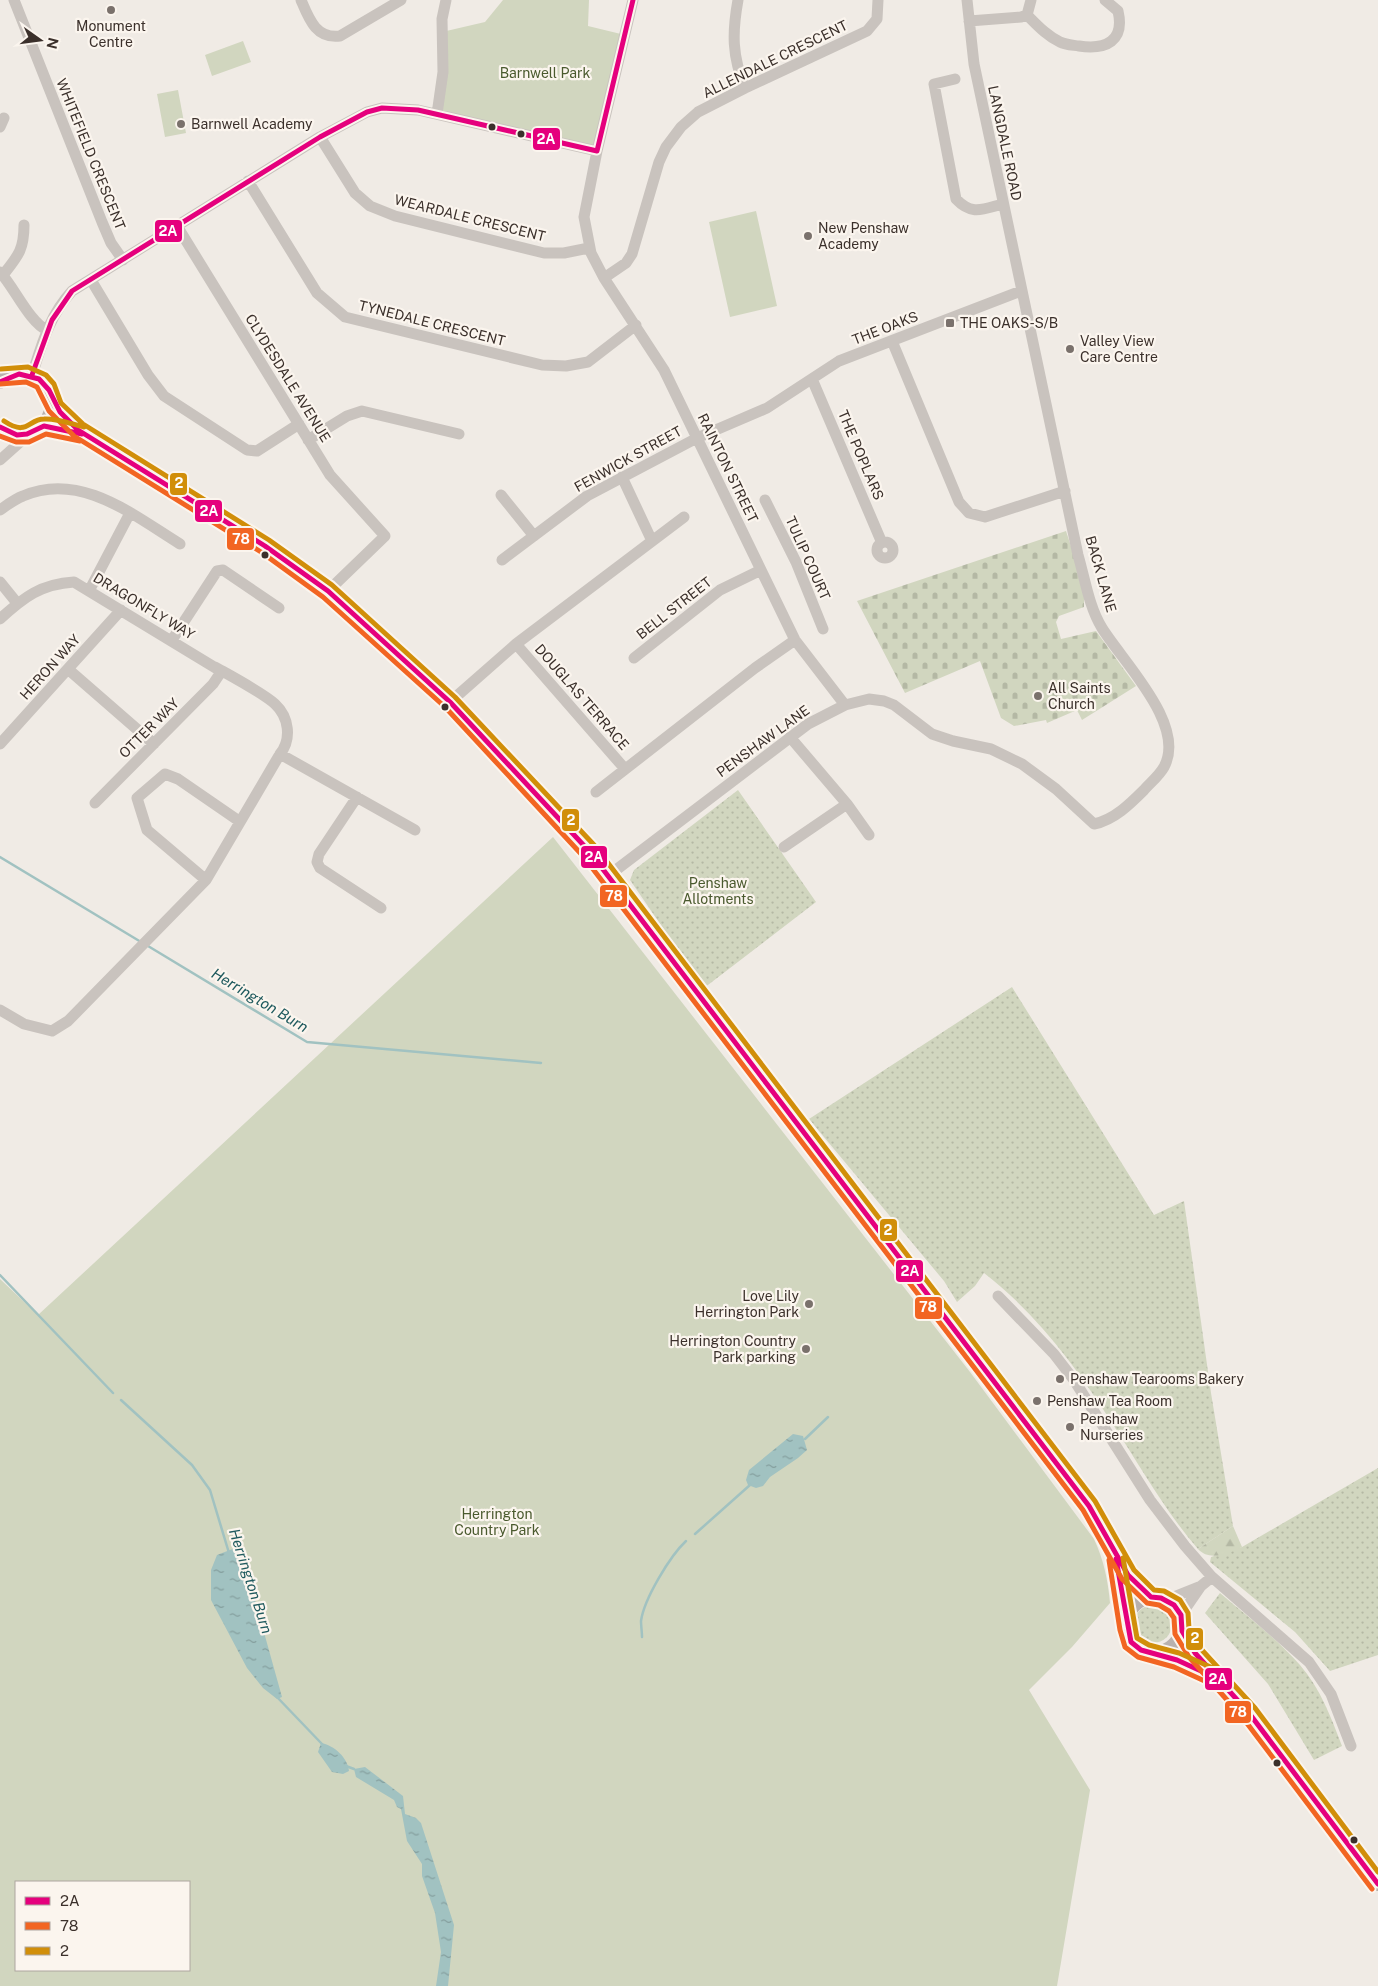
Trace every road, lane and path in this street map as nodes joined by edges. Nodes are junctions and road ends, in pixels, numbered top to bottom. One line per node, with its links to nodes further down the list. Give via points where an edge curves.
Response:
1 (14, 0): 23 (street, WHITEFIELD CRESCENT, via 102,222)
2 (301, 0): 3 (street, via 313,26 331,37 340,36)
3 (401, 0)
4 (445, 0): 15 (street, via 443,72)
5 (633, 0): 17 (street)
6 (738, 0): 14 (street, via 732,31 739,74)
7 (878, 0): 14 (street, ALLENDALE CRESCENT, via 877,19 867,31)
8 (967, 0): 12 (street, LANGDALE ROAD)
9 (1031, 0): 11 (street)
10 (1105, 0): 11 (street, via 1118,11 1119,30 1112,41 1096,48 1062,44)
11 (1027, 15): 12 (street)
12 (969, 21): 19 (street, LANGDALE ROAD, via 974,64)
13 (955, 79): 19 (street, via 934,84 956,200 964,208 978,211)
14 (745, 88): 25 (street, ALLENDALE CRESCENT, via 698,112 666,147 652,179 632,254 626,263)
15 (437, 114): 16 (street, via 382,108 346,121); 17 (street)
16 (320, 137): 18 (street); 22 (street, WEARDALE CRESCENT, via 355,194 370,206 395,216 544,253)
17 (597, 151): 22 (street, via 584,217)
18 (248, 182): 21 (street); 28 (street, TYNEDALE CRESCENT, via 317,293 345,317 542,365 566,366 588,362)
19 (1003, 204): 27 (street, LANGDALE ROAD)
20 (24, 225): 24 (street, via 20,254)
21 (177, 226): 23 (street); 36 (street, CLYDESDALE AVENUE)
22 (589, 248): 25 (street)
23 (123, 260): 26 (street)
24 (1, 274): 29 (street, via 37,323)
25 (604, 278): 28 (street)
26 (91, 280): 29 (street, via 72,291 58,306); 36 (street, via 164,396 248,450 258,451)
27 (1021, 291): 30 (street, THE OAKS); 46 (street, BACK LANE)
28 (636, 325): 42 (street, RAINTON STREET, via 664,370)
29 (47, 330): 31 (street)
30 (892, 341): 33 (street, THE OAKS, via 839,361); 46 (street, via 959,502 969,513 985,517)
31 (32, 375): 32 (main road, via 22,373); 34 (main road, via 45,383)
32 (2, 378)
33 (812, 379): 35 (street, THE OAKS); 54 (street, THE POPLARS)
34 (53, 404): 37 (main road); 39 (main road)
35 (767, 408): 42 (street, FENWICK STREET)
36 (299, 424): 43 (street, CLYDESDALE AVENUE)
37 (44, 426): 39 (main road); 41 (main road)
38 (0, 427): 41 (main road, via 12,434)
39 (82, 434): 60 (main road, via 265,546)
40 (459, 434): 43 (street, via 362,412 347,416)
41 (28, 435): 44 (street)
42 (696, 438): 45 (street, FENWICK STREET); 57 (street, RAINTON STREET)
43 (308, 440): 60 (street, CLYDESDALE AVENUE, via 330,475 385,536)
44 (0, 460)
45 (622, 477): 52 (street, FENWICK STREET, via 587,496); 53 (street)
46 (1065, 491): 84 (street, BACK LANE, via 1078,555 1101,626 1155,702 1163,718 1169,745 1164,767 1154,780 1125,808)
47 (501, 495): 52 (street)
48 (765, 500): 65 (street, TULIP COURT, via 796,562)
49 (0, 510): 50 (street, via 21,496 44,489 76,488)
50 (130, 513): 55 (street); 59 (street)
51 (684, 517): 53 (street)
52 (534, 536): 56 (street, FENWICK STREET)
53 (652, 541): 68 (street)
54 (882, 543)
55 (180, 544)
56 (502, 560)
57 (763, 574): 67 (street, RAINTON STREET); 69 (street, BELL STREET, via 720,590)
58 (0, 582): 61 (street)
59 (89, 590): 61 (street, DRAGONFLY WAY, via 74,582 52,584); 63 (street, DRAGONFLY WAY)
60 (328, 591): 72 (main road)
61 (18, 603): 64 (street, DRAGONFLY WAY)
62 (279, 608): 66 (street, via 223,570 218,571)
63 (121, 610): 66 (street, DRAGONFLY WAY); 71 (street, HERON WAY)
64 (0, 619)
65 (823, 629)
66 (172, 640): 70 (street, DRAGONFLY WAY)
67 (795, 640): 73 (street, RAINTON STREET); 78 (street)
68 (516, 644): 72 (street); 78 (street, DOUGLAS TERRACE)
69 (634, 658)
70 (217, 669): 76 (street, OTTER WAY, via 219,675 213,684); 77 (street, DRAGONFLY WAY, via 276,704 288,724 285,747)
71 (69, 670): 75 (street, HERON WAY); 76 (street)
72 (450, 702): 88 (main road, via 589,851)
73 (845, 705): 74 (street, PENSHAW LANE); 84 (street, PENSHAW LANE, via 869,700 894,704 932,734 1005,754 1056,789 1090,822)
74 (790, 737): 82 (street); 88 (street, PENSHAW LANE)
75 (0, 744)
76 (154, 744): 81 (street, OTTER WAY)
77 (280, 754): 80 (street); 83 (street, DRAGONFLY WAY)
78 (625, 769): 79 (street)
79 (596, 792)
80 (357, 797): 85 (street); 90 (street, via 317,862 320,868)
81 (95, 803)
82 (847, 804): 86 (street); 87 (street)
83 (239, 821): 89 (street, DRAGONFLY WAY); 89 (street, via 165,774 137,798 147,830)
84 (1103, 822)
85 (415, 830)
86 (869, 836)
87 (784, 847)
88 (608, 876): 93 (main road, via 1083,1498)
89 (206, 880): 91 (street, DRAGONFLY WAY, via 68,1021 52,1031 24,1024)
90 (381, 908)
91 (0, 1010)
92 (998, 1296): 94 (street, via 1054,1354 1090,1403 1166,1524)
93 (1115, 1555): 96 (main road, via 1135,1583); 99 (main road)
94 (1212, 1577): 95 (street); 103 (street, via 1309,1662 1338,1708)
95 (1202, 1586): 97 (street); 98 (street)
96 (1151, 1597): 97 (main road); 99 (main road, via 1137,1603)
97 (1166, 1600): 98 (main road)
98 (1180, 1615): 100 (main road)
99 (1126, 1620): 101 (main road, via 1131,1642 1142,1651)
100 (1182, 1631): 101 (main road, via 1175,1645); 102 (main road, via 1195,1653)
101 (1154, 1654): 102 (main road)
102 (1215, 1676): 104 (main road, via 1249,1713)
103 (1351, 1746)
104 (1378, 1884)

